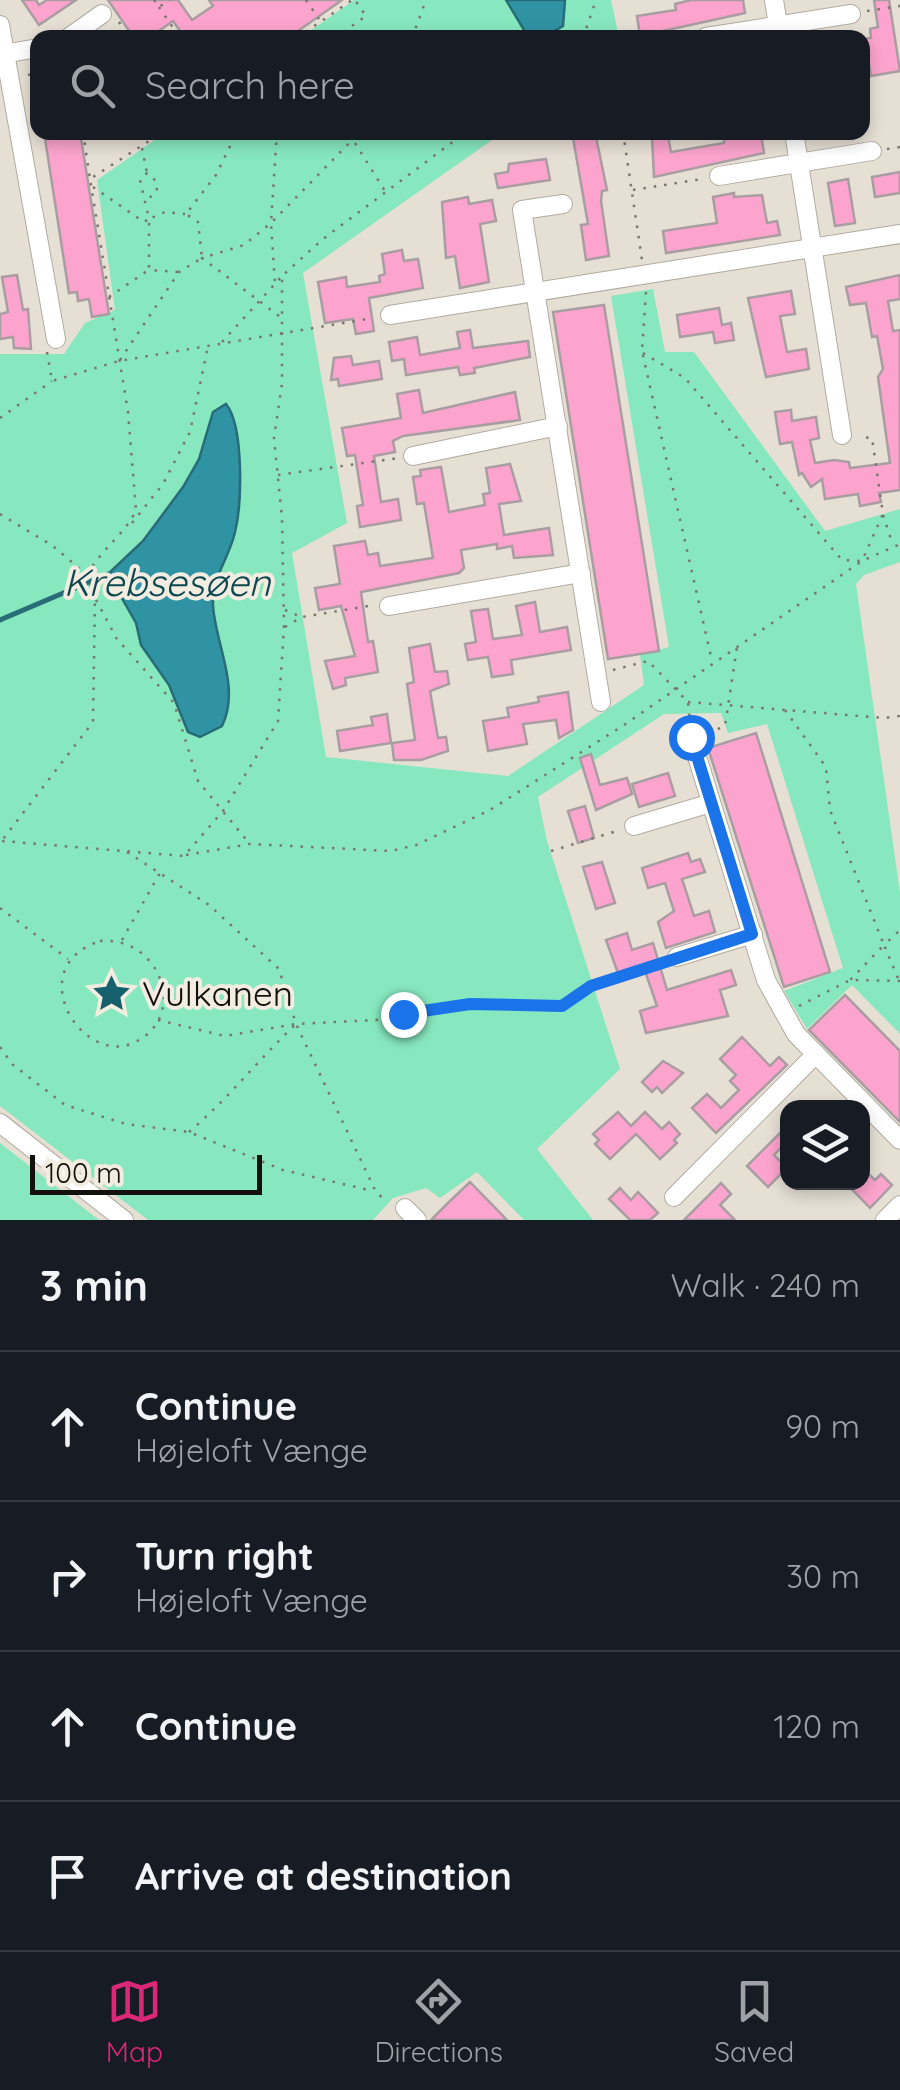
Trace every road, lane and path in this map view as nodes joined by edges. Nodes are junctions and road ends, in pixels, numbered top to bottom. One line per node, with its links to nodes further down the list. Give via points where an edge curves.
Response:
1 (154, 0): 9 (path)
2 (170, 0): 9 (path)
3 (306, 0): 12 (path)
4 (353, 0): 12 (path); 17 (path, via 366,16)
5 (426, 0): 18 (path)
6 (596, 0): 19 (path)
7 (774, 0): 20 (street)
8 (900, 6): 11 (path)
9 (159, 8): 15 (path)
10 (102, 14): 14 (street)
11 (851, 14): 21 (street)
12 (320, 21): 16 (path)
13 (0, 25): 23 (street)
14 (79, 30)
15 (174, 30)
16 (307, 30)
17 (346, 30)
18 (415, 30)
19 (587, 30)
20 (778, 30)
21 (782, 30)
22 (30, 49): 23 (street)
23 (8, 53): 24 (street)
24 (7, 93): 61 (street)
25 (85, 140): 38 (path)
26 (150, 140): 33 (path)
27 (233, 140): 44 (path)
28 (277, 140): 46 (path)
29 (455, 140): 41 (path)
30 (624, 140): 40 (path)
31 (795, 140): 35 (street)
32 (354, 142): 41 (path); 46 (path)
33 (142, 146): 36 (path); 38 (path)
34 (872, 151): 35 (street)
35 (799, 163): 37 (street); 48 (street)
36 (147, 173): 42 (path, via 140,189); 42 (path, via 157,191)
37 (719, 176): 40 (path)
38 (90, 179): 39 (path)
39 (91, 186): 45 (path, via 144,222); 56 (path)
40 (632, 190): 52 (path)
41 (385, 192): 53 (path)
42 (148, 199): 45 (path)
43 (563, 204): 55 (street, via 522,210)
44 (186, 214): 45 (path); 49 (path, via 198,222)
45 (150, 219): 50 (path)
46 (272, 224): 49 (path, via 244,245); 54 (path)
47 (900, 234): 48 (street)
48 (812, 246): 52 (street); 69 (street)
49 (202, 258): 51 (path); 57 (path)
50 (149, 270): 51 (path); 56 (path)
51 (179, 272): 65 (path)
52 (644, 273): 55 (street); 64 (path)
53 (282, 276): 54 (path); 59 (path)
54 (274, 284): 57 (path)
55 (535, 292): 58 (street); 68 (street)
56 (108, 298): 65 (path)
57 (258, 302): 59 (path); 62 (path)
58 (390, 315): 60 (path)
59 (280, 317): 60 (path)
60 (281, 333): 62 (path); 71 (path)
61 (56, 339): 66 (path, via 46,349)
62 (222, 342): 63 (path)
63 (208, 345): 65 (path); 74 (path, via 190,432)
64 (642, 352): 77 (path, via 685,378 842,560); 86 (path)
65 (119, 361): 66 (path); 74 (path, via 135,473)
66 (52, 381): 67 (path)
67 (0, 418)
68 (558, 426): 70 (street); 78 (street)
69 (842, 435): 73 (path, via 872,438)
70 (412, 456): 71 (path)
71 (276, 476): 82 (path)
72 (0, 514): 79 (path)
73 (883, 514): 76 (path); 77 (path)
74 (130, 524): 79 (path, via 108,541)
75 (900, 544): 76 (path)
76 (894, 547): 77 (path)
77 (862, 561): 85 (path)
78 (582, 572): 81 (street); 87 (street)
79 (88, 576): 80 (path)
80 (95, 598): 96 (path, via 117,639 174,703 198,782); 98 (path, via 93,722)
81 (389, 606): 83 (path)
82 (283, 608): 83 (path); 84 (path)
83 (302, 617): 84 (path)
84 (284, 627): 96 (path, via 278,721)
85 (737, 646): 86 (path); 91 (path)
86 (712, 662): 88 (path)
87 (597, 674): 88 (path, via 648,661); 89 (street)
88 (676, 689): 90 (path); 99 (path, via 490,810 416,845 391,850)
89 (601, 702)
90 (688, 702): 91 (path); 94 (path)
91 (730, 706): 92 (path); 94 (path, via 725,726)
92 (785, 710): 93 (path); 108 (path, via 826,767 830,810)
93 (900, 716)
94 (691, 737): 95 (street)
95 (711, 803): 97 (street); 106 (street)
96 (223, 812): 99 (path); 102 (path)
97 (634, 826): 101 (path)
98 (1, 842): 100 (path)
99 (250, 844): 102 (path)
100 (125, 851): 102 (path); 103 (path)
101 (551, 851)
102 (184, 856)
103 (160, 873): 107 (path); 115 (path, via 209,905 279,970)
104 (0, 908): 110 (path)
105 (900, 930): 108 (path)
106 (752, 934): 109 (street); 113 (street)
107 (122, 941): 110 (path, via 86,946); 114 (path, via 142,951 162,980)
108 (884, 945): 111 (path); 112 (path)
109 (678, 957): 115 (path, via 580,991 562,1006 470,1004 376,1020)
110 (70, 960): 114 (path, via 61,982 63,1006 99,1043 134,1043)
111 (899, 979): 112 (path)
112 (850, 980): 113 (path)
113 (782, 1015): 117 (street)
114 (158, 1020): 115 (path, via 225,1036)
115 (296, 1024): 119 (path); 121 (path)
116 (0, 1047): 119 (path, via 66,1105 126,1124)
117 (816, 1054): 120 (street); 122 (street)
118 (0, 1123): 125 (street)
119 (190, 1132): 121 (path, via 283,1170)
120 (900, 1140)
121 (376, 1192): 124 (path)
122 (674, 1197)
123 (900, 1205): 126 (street)
124 (411, 1214)
125 (124, 1220)
126 (884, 1220)

